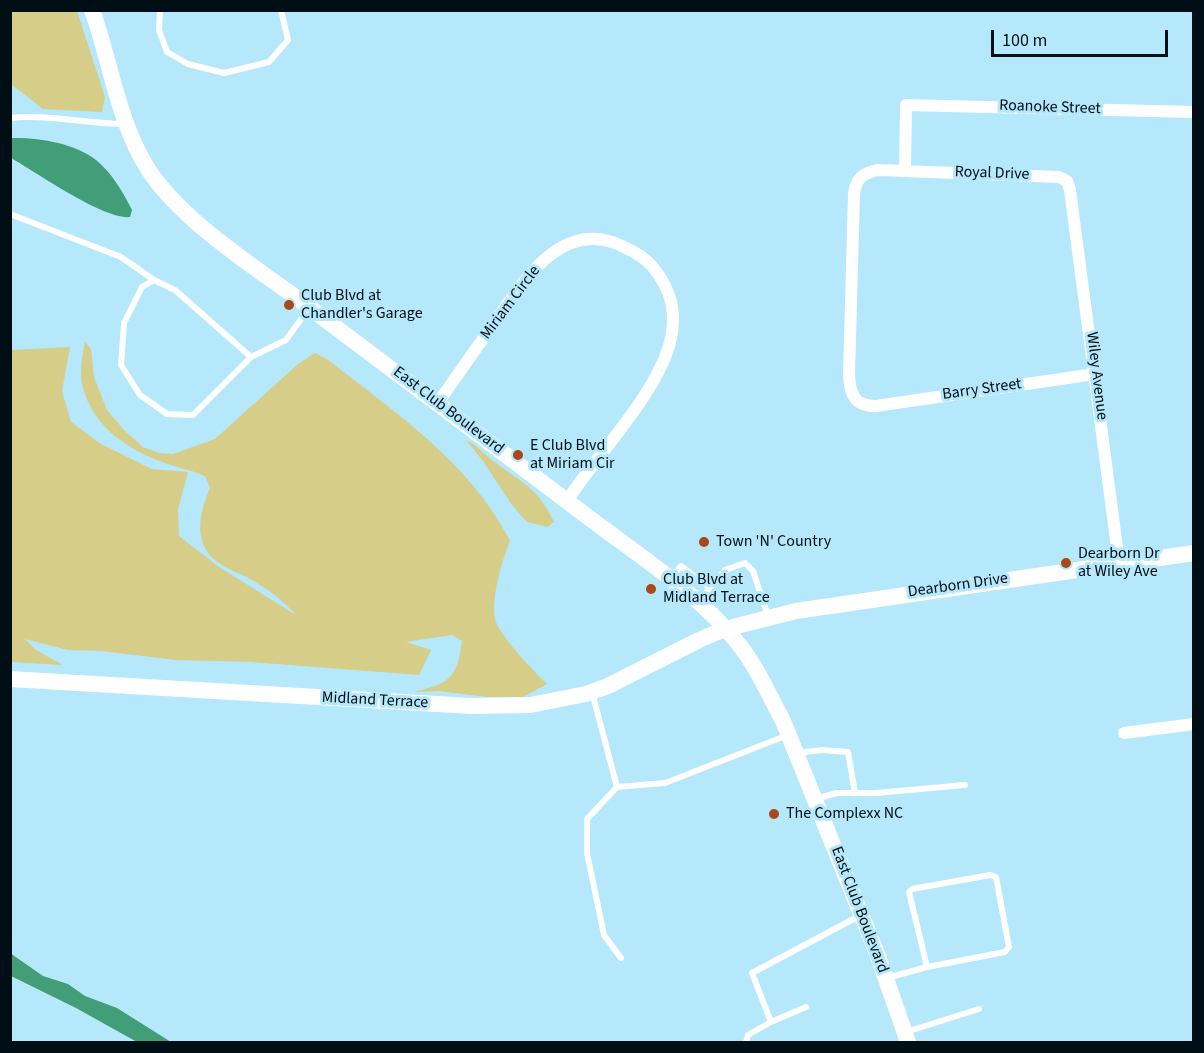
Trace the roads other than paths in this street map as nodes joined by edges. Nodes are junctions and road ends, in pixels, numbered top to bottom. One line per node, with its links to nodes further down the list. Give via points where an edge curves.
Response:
1 (92, 10): 6 (street, East Club Boulevard)
2 (160, 10): 3 (lane, via 159,30 166,52 188,64 224,74 268,62 275,55 288,40)
3 (281, 10)
4 (1194, 112): 7 (street, Roanoke Street, via 906,105)
5 (10, 118): 6 (lane)
6 (126, 124): 11 (street, East Club Boulevard, via 149,171 183,210)
7 (906, 171): 8 (street, Royal Drive, via 1059,177); 15 (street, Royal Drive, via 866,173 855,185 850,390 854,399)
8 (1070, 190): 13 (street, Wiley Avenue)
9 (10, 214): 10 (lane, via 121,257)
10 (154, 280): 12 (lane, via 175,290); 12 (lane, via 142,287 124,323 121,365 140,395 167,414 193,415)
11 (309, 308): 12 (lane, via 286,340); 14 (street, East Club Boulevard)
12 (251, 357)
13 (1095, 374): 15 (street, Barry Street); 18 (street, Wiley Avenue)
14 (438, 403): 16 (street, East Club Boulevard); 16 (street, Miriam Circle, via 526,278 547,257 564,246 596,239 614,242 648,262 663,280 670,297 672,329 663,363)
15 (868, 406)
16 (567, 501): 19 (street, East Club Boulevard)
17 (1194, 553): 18 (street, Dearborn Drive)
18 (1119, 563): 22 (street, Dearborn Drive, via 894,595)
19 (669, 579): 20 (lane, via 681,566); 21 (street, East Club Boulevard)
20 (710, 588): 21 (lane); 22 (lane, via 725,570 745,563 753,571)
21 (697, 603): 23 (street, East Club Boulevard)
22 (769, 618): 23 (street, Dearborn Drive)
23 (725, 629): 25 (street, Midland Terrace); 28 (street, East Club Boulevard, via 764,684)
24 (10, 679): 25 (street, Midland Terrace, via 471,706 530,705)
25 (591, 692): 31 (lane)
26 (1194, 724): 27 (street)
27 (1124, 733)
28 (788, 735): 29 (street, East Club Boulevard); 31 (lane, via 665,783)
29 (796, 753): 32 (lane, via 848,752); 33 (street, East Club Boulevard)
30 (965, 785): 32 (lane)
31 (617, 787): 35 (lane, via 587,819 587,853 604,935)
32 (855, 793): 33 (lane)
33 (815, 799): 34 (street, East Club Boulevard)
34 (862, 915): 37 (street, East Club Boulevard); 40 (lane, via 752,973)
35 (621, 958)
36 (927, 967): 36 (lane, via 1005,952 1010,947 996,877 909,892); 37 (lane)
37 (886, 978): 41 (street, East Club Boulevard)
38 (806, 1007): 40 (lane)
39 (979, 1009): 41 (lane)
40 (771, 1022): 42 (lane, via 748,1035)
41 (906, 1037)
42 (746, 1042)

